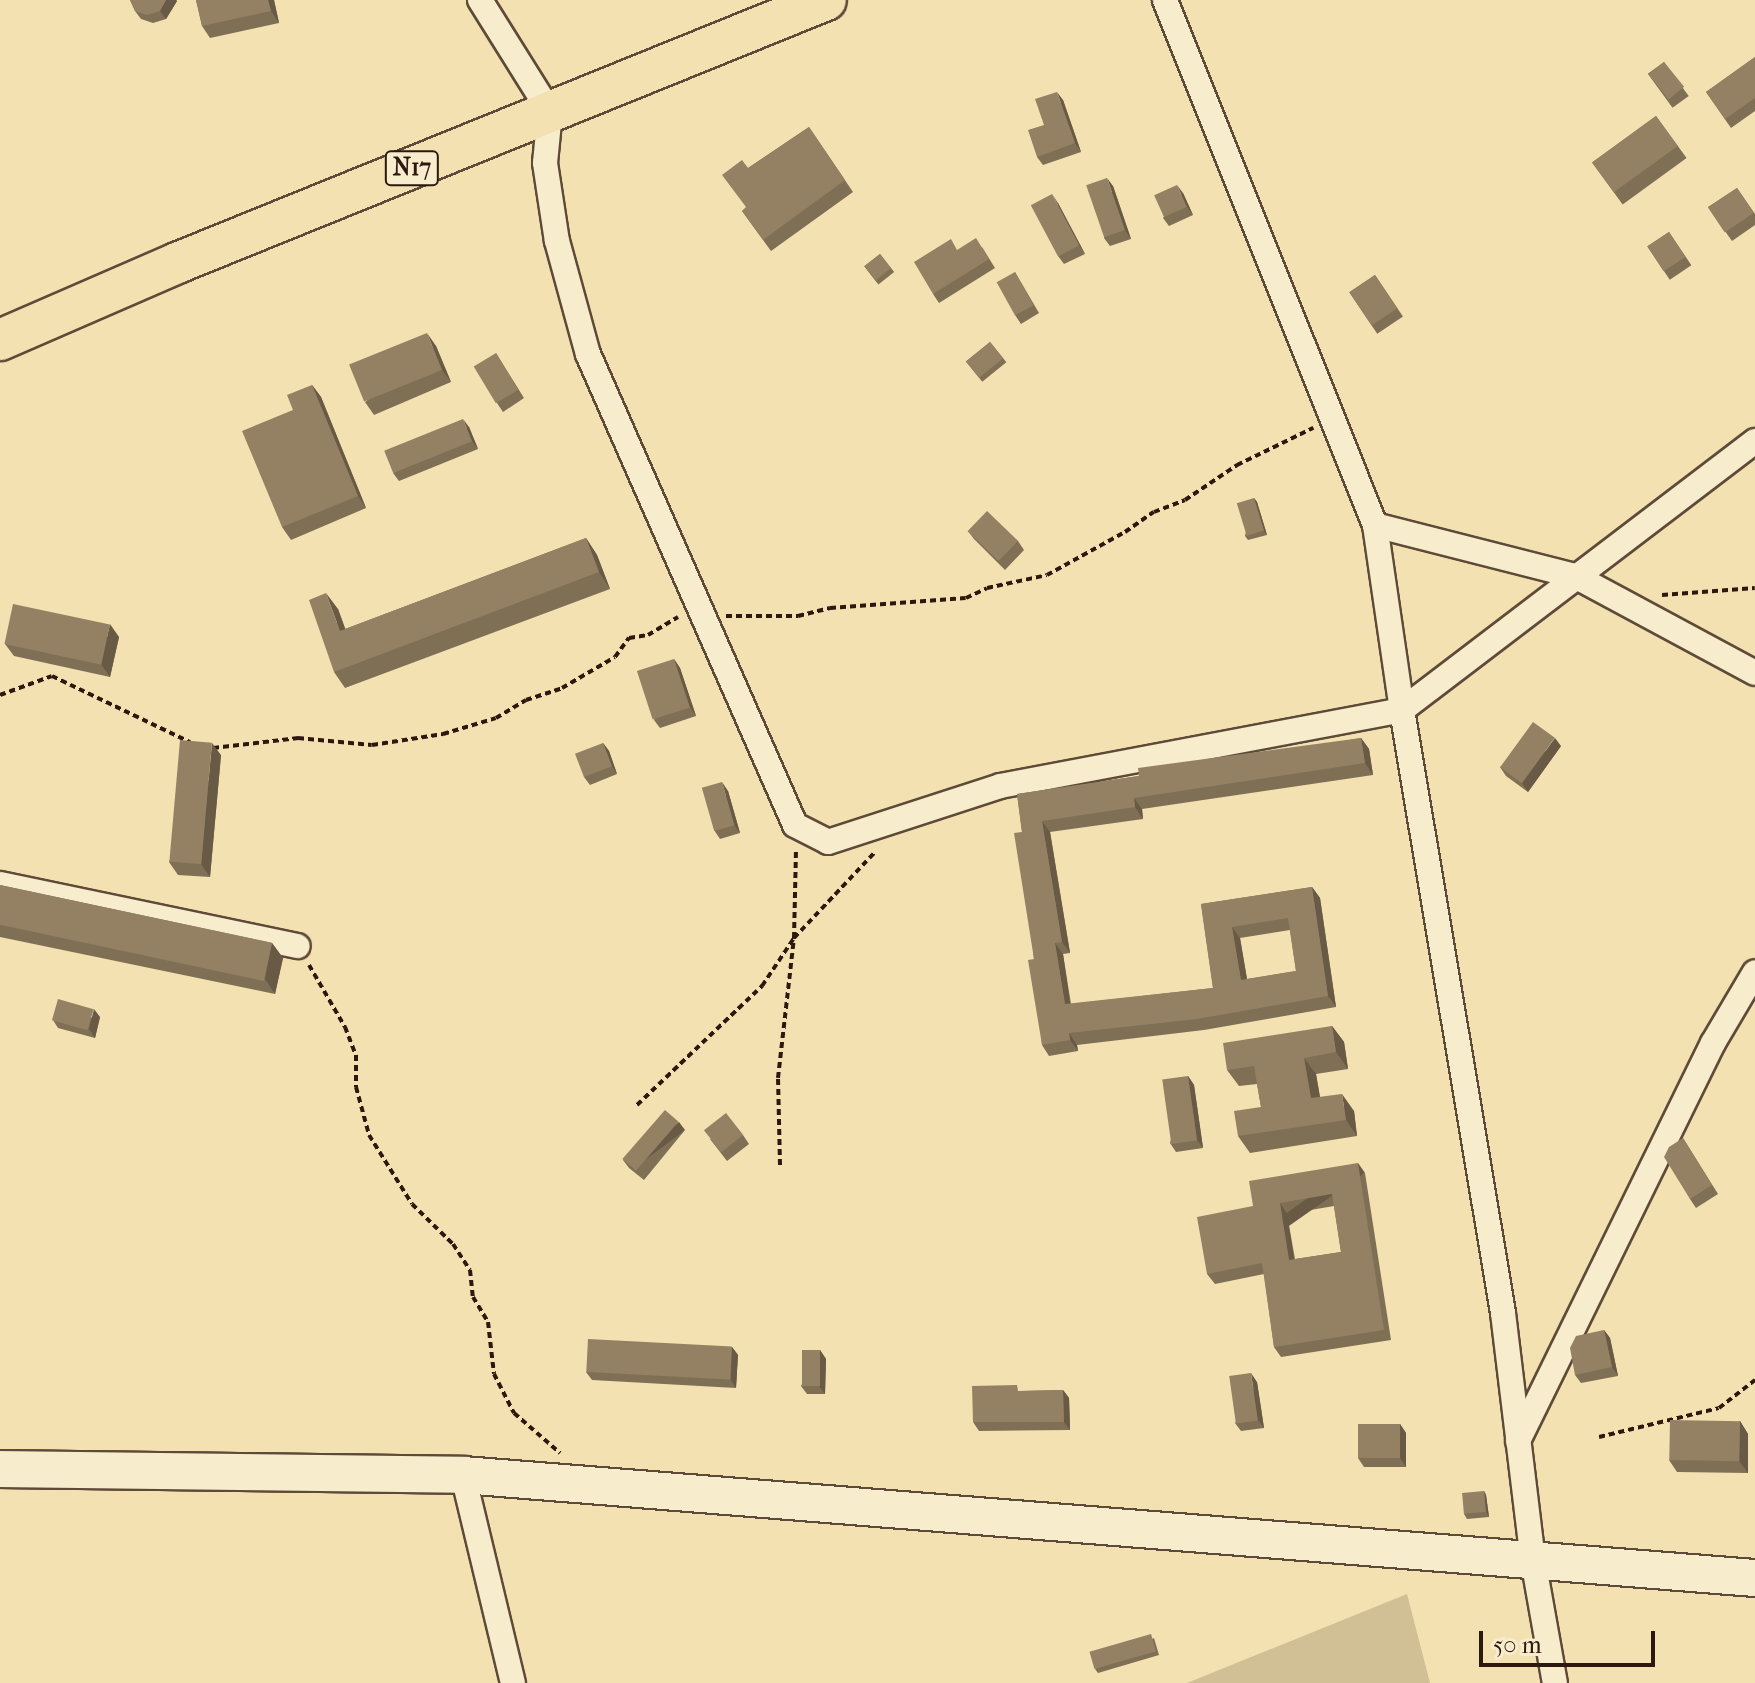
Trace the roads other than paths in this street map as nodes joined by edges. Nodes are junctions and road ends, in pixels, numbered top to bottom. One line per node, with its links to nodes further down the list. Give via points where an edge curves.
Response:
1 (480, 0): 4 (street)
2 (826, 0): 4 (main road, N17)
3 (1165, 0): 7 (street)
4 (550, 112): 5 (main road, N17); 10 (street, via 545,163 552,210 588,354 795,825 828,842 1000,786)
5 (0, 340)
6 (1755, 441): 8 (street)
7 (1375, 525): 8 (street); 10 (street)
8 (1575, 576): 9 (street); 10 (street)
9 (1755, 673)
10 (1402, 710): 14 (street, via 1500,1298)
11 (0, 884): 12 (street)
12 (298, 946)
13 (1755, 972): 14 (street, via 1713,1043)
14 (1518, 1441): 17 (street)
15 (0, 1469): 16 (street)
16 (463, 1475): 17 (street); 19 (street)
17 (1533, 1560): 18 (street); 20 (street)
18 (1755, 1578)
19 (513, 1683)
20 (1555, 1683)

